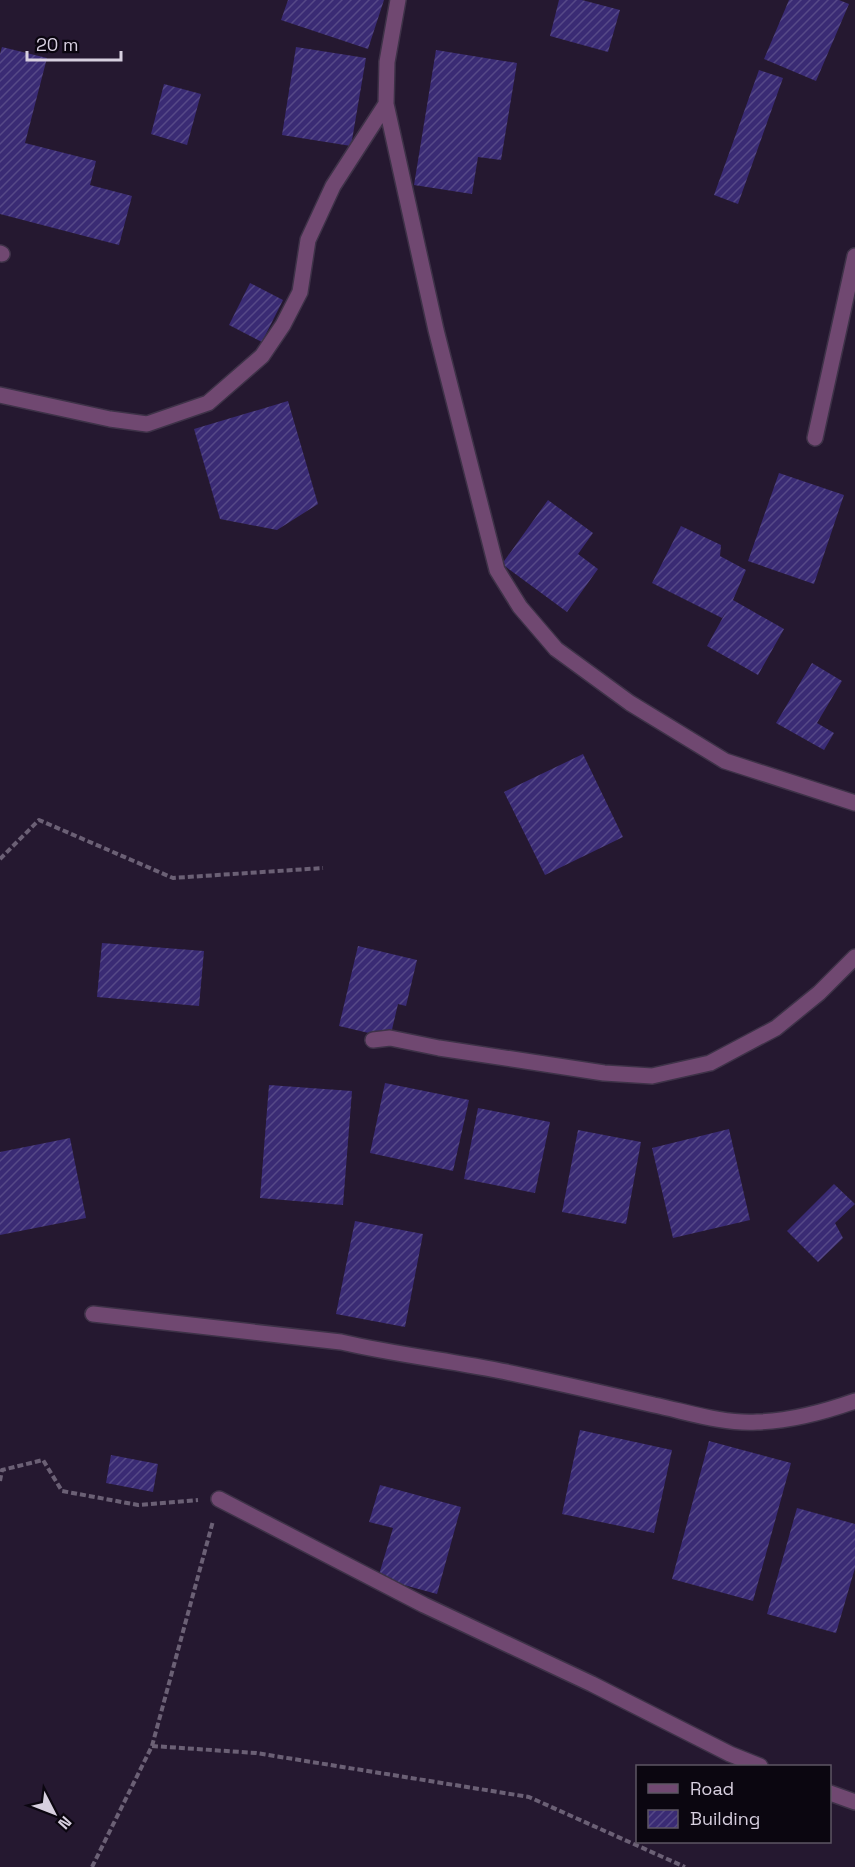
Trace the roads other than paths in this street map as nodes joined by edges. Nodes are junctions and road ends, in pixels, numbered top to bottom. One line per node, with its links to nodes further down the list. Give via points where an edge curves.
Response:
1 (398, 0): 2 (street, via 387,62)
2 (386, 104): 4 (street, via 333,186 308,240 300,292 283,325 262,356 208,403 147,424); 6 (street, via 474,484 497,570 520,607 556,649 708,753)
3 (855, 256): 5 (street)
4 (0, 395)
5 (814, 438)
6 (855, 803)
7 (855, 957): 8 (street, via 776,1028 710,1062 652,1076 390,1038)
8 (373, 1040)
9 (93, 1314): 10 (street, via 341,1342 523,1375 733,1421 786,1419)
10 (855, 1401)
11 (219, 1499): 12 (street, via 424,1605)
12 (755, 1765)
13 (831, 1793): 14 (street)
14 (855, 1802)

